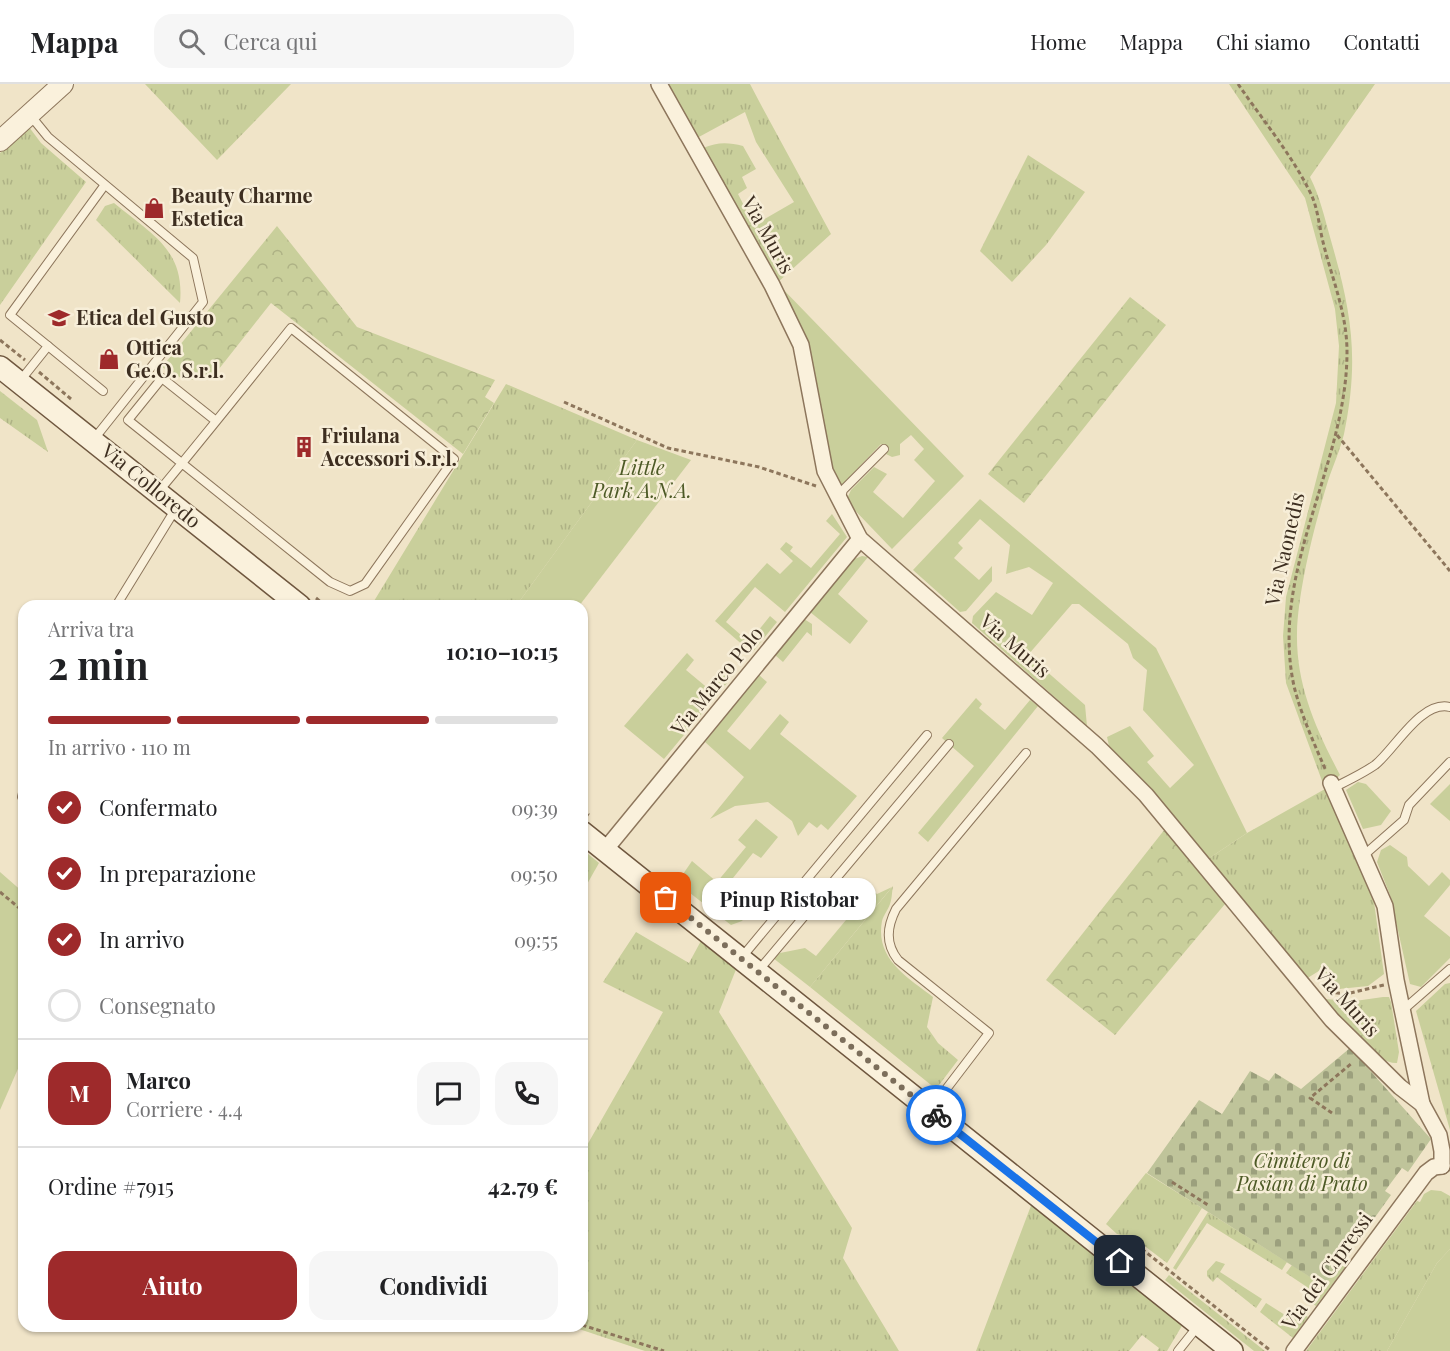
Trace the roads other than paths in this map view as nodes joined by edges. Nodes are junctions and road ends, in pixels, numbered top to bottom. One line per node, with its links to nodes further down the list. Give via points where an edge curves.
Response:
1 (659, 84): 15 (street, Via Muris, via 772,285 801,345 825,471)
2 (59, 85): 3 (street)
3 (30, 113): 4 (street); 5 (lane, via 48,137)
4 (0, 141)
5 (104, 186): 6 (lane, via 10,315); 11 (lane, via 193,258 204,302)
6 (48, 346): 8 (lane); 9 (lane)
7 (0, 367): 8 (main road, Via Colloredo)
8 (19, 382): 11 (main road, Via Colloredo)
9 (103, 391)
10 (216, 421): 13 (lane); 13 (lane, via 162,378 128,420); 13 (lane, via 291,328 454,459 365,585 350,591 330,582)
11 (93, 439): 14 (main road, Via Colloredo)
12 (884, 449): 15 (lane, via 843,490)
13 (182, 464): 14 (lane)
14 (159, 492): 16 (main road, Via Colloredo)
15 (840, 501): 17 (street, Via Muris)
16 (176, 507): 18 (lane); 19 (main road, Via Colloredo)
17 (860, 539): 27 (street, Via Marco Polo); 33 (street, Via Muris, via 1106,754 1146,795 1359,1048)
18 (120, 600)
19 (292, 600)
20 (1450, 707): 25 (lane, via 1435,707 1422,715 1375,765)
21 (927, 735): 29 (lane)
22 (949, 744): 31 (lane)
23 (1026, 753): 34 (lane, via 903,901 890,924 890,945 898,960 989,1033)
24 (1450, 762): 28 (lane, via 1409,805 1404,819)
25 (1332, 786): 28 (street)
26 (588, 837): 27 (main road)
27 (605, 850): 29 (main road)
28 (1363, 856): 32 (street, via 1385,906)
29 (741, 958): 31 (main road)
30 (1450, 970): 32 (lane)
31 (758, 972): 34 (main road)
32 (1403, 1010): 33 (street)
33 (1422, 1104): 35 (street, Via Muris, via 1438,1135)
34 (930, 1110): 36 (main road)
35 (1446, 1169): 39 (street, Via dei Cipressi, via 1434,1167 1426,1173)
36 (1199, 1325): 37 (lane); 38 (main road)
37 (1178, 1351)
38 (1232, 1351)
39 (1294, 1351)

